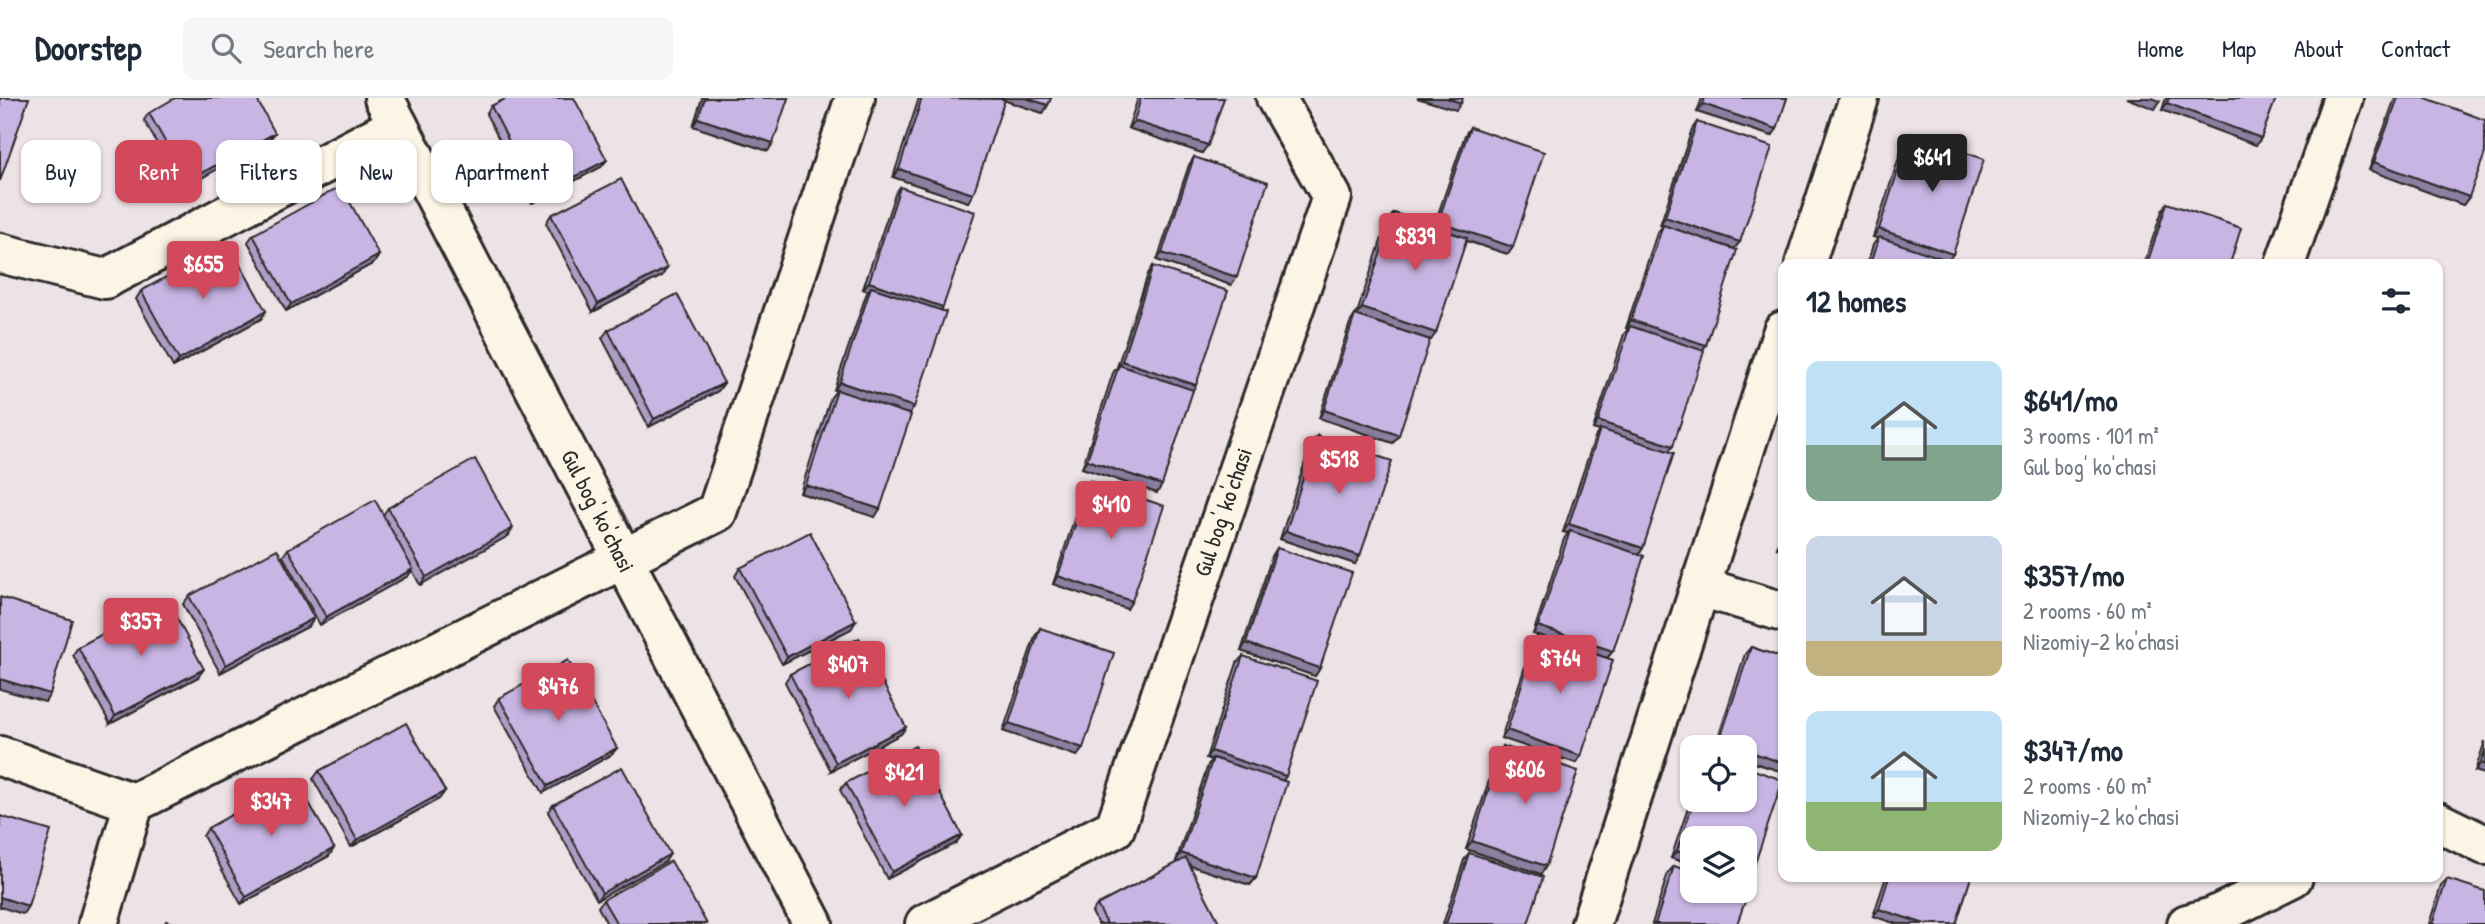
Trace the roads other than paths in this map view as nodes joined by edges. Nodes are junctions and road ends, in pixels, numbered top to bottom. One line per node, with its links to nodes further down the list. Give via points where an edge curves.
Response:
1 (855, 98): 10 (street, via 717,512)
2 (1276, 98): 20 (street, Gul bog' ko'chasi, via 1332,197 1115,828)
3 (1859, 98): 7 (street)
4 (2343, 98): 8 (street)
5 (391, 112): 6 (street, via 105,279); 10 (street, Gul bog' ko'chasi)
6 (0, 253)
7 (1807, 259)
8 (2287, 259)
9 (1778, 347): 11 (street)
10 (623, 559): 14 (street); 19 (street, Gul bog' ko'chasi)
11 (1701, 587): 12 (street); 21 (street)
12 (1778, 610)
13 (0, 756): 14 (street)
14 (134, 803): 18 (street)
15 (2443, 824): 16 (street)
16 (2485, 845)
17 (2283, 882): 22 (street, via 2213,917)
18 (98, 924)
19 (813, 924)
20 (925, 924)
21 (1591, 924)
22 (2187, 924)

